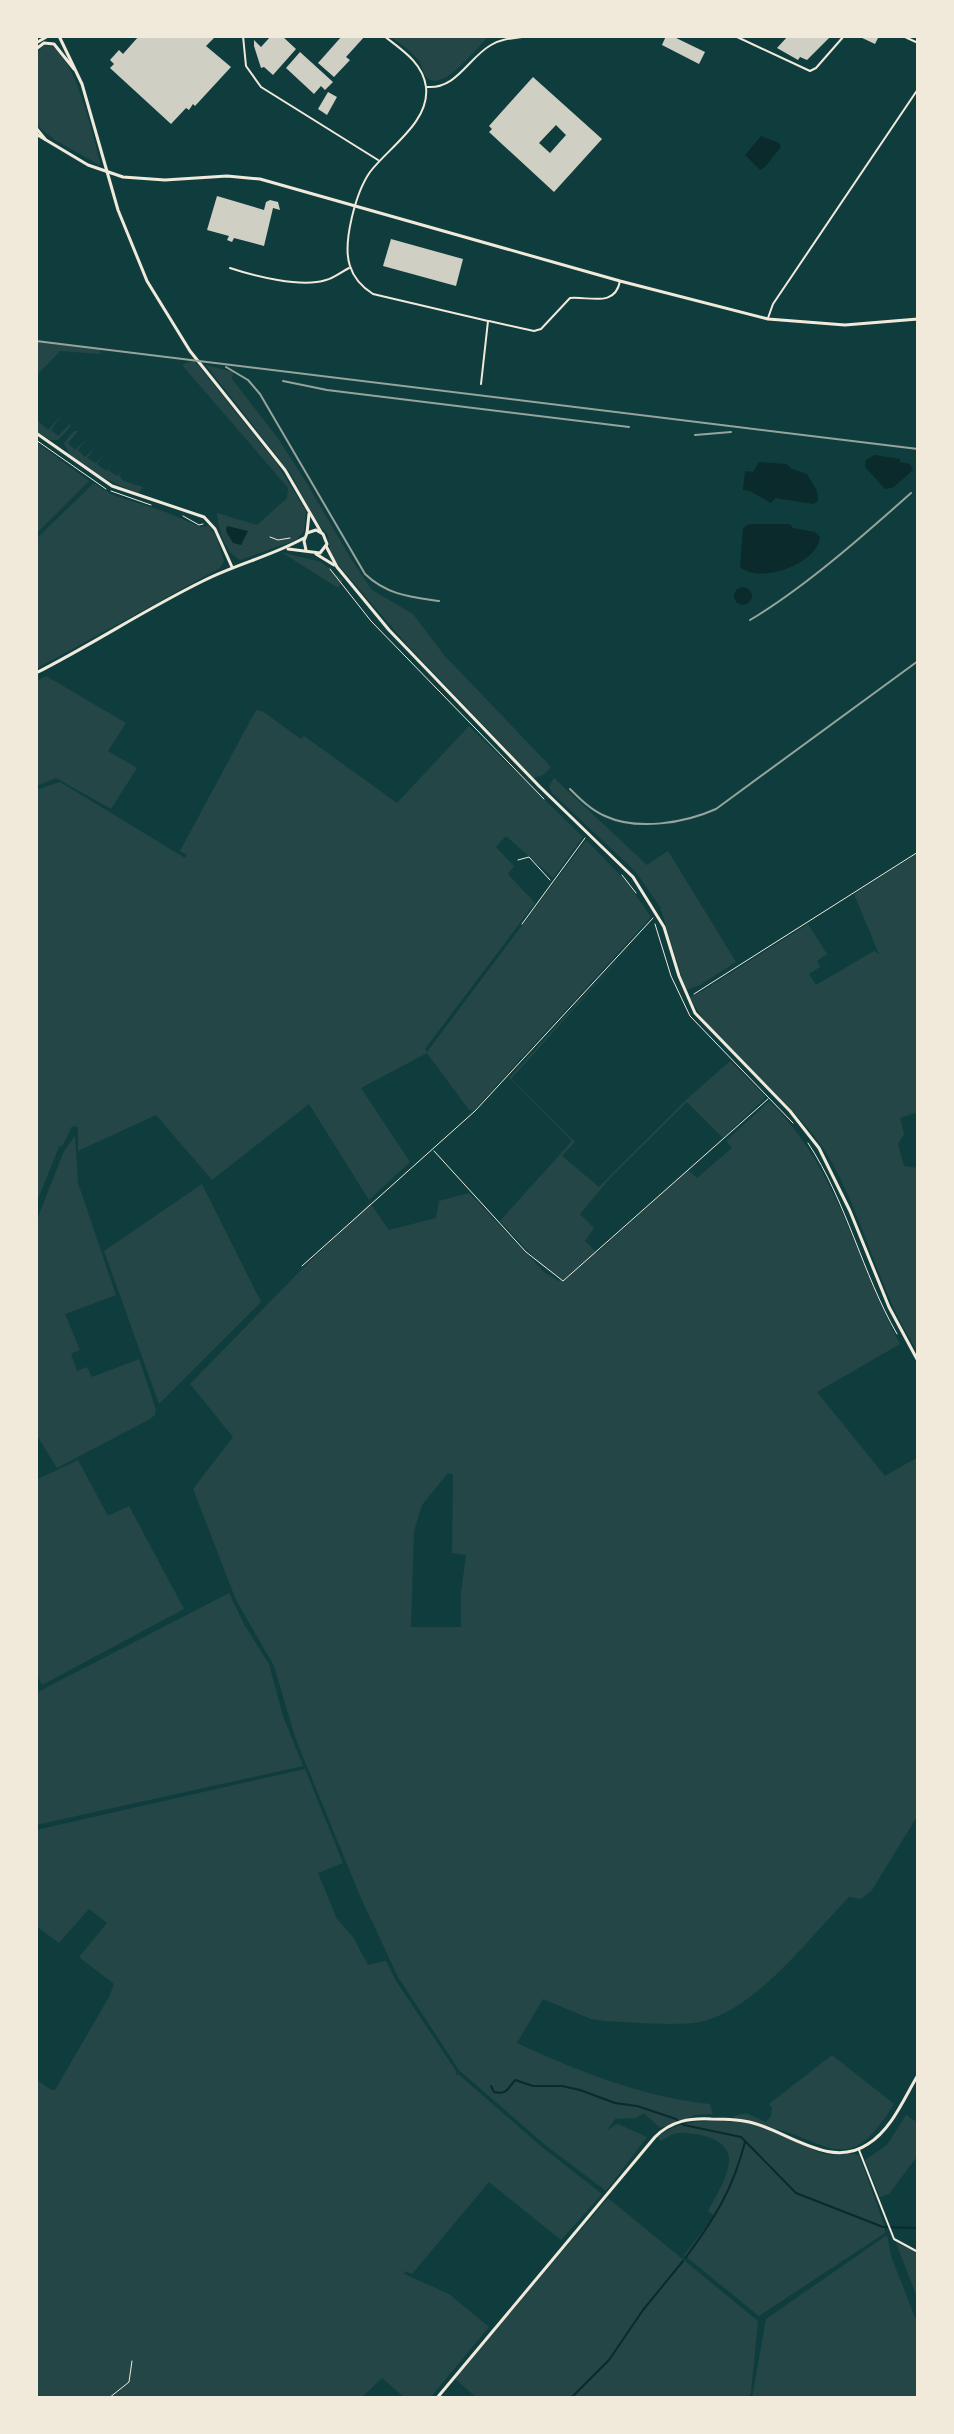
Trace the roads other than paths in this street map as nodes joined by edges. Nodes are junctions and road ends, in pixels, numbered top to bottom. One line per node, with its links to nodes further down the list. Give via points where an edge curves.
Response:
1 (48, 36): 9 (main road)
2 (59, 36): 12 (main road)
3 (243, 36): 18 (street, via 246,66 264,90)
4 (384, 36): 13 (street, via 416,64)
5 (529, 36): 13 (street, via 496,42 454,79)
6 (735, 36): 7 (street, via 810,71)
7 (844, 36)
8 (903, 36): 10 (street)
9 (36, 43)
10 (918, 43)
11 (36, 49): 12 (main road, via 54,44)
12 (77, 72): 28 (main road, via 130,244 147,281 190,351 271,451)
13 (426, 87): 18 (street, via 418,118)
14 (918, 89): 23 (street, via 773,304)
15 (36, 128): 17 (main road)
16 (36, 134): 17 (main road)
17 (45, 139): 19 (main road, via 88,165 123,177 260,179)
18 (380, 161): 19 (street, via 365,180)
19 (356, 206): 20 (street, via 348,240); 22 (main road)
20 (350, 267): 21 (street, via 312,282 253,276); 25 (street, via 373,294)
21 (230, 268)
22 (620, 281): 23 (main road); 25 (street, via 612,296 570,298 541,329)
23 (768, 319): 24 (main road, via 845,325)
24 (918, 319)
25 (488, 321): 26 (street)
26 (481, 384)
27 (36, 433): 36 (main road, via 112,486 204,517 217,532)
28 (309, 514): 29 (main road); 30 (main road)
29 (321, 532): 30 (main road); 31 (main road)
30 (306, 536): 32 (main road); 33 (main road)
31 (326, 546): 34 (main road); 35 (main road)
32 (284, 549): 33 (main road); 36 (main road)
33 (306, 550): 34 (main road)
34 (316, 554): 35 (main road)
35 (337, 567): 38 (main road, via 389,630 633,877 657,913 695,1013 819,1148)
36 (232, 568): 37 (main road)
37 (36, 673)
38 (918, 1361)
39 (918, 2075): 40 (main road, via 885,2129)
40 (859, 2149): 41 (street, via 894,2239); 42 (main road, via 827,2152 737,2119 680,2121 655,2137)
41 (918, 2252)
42 (437, 2398)

